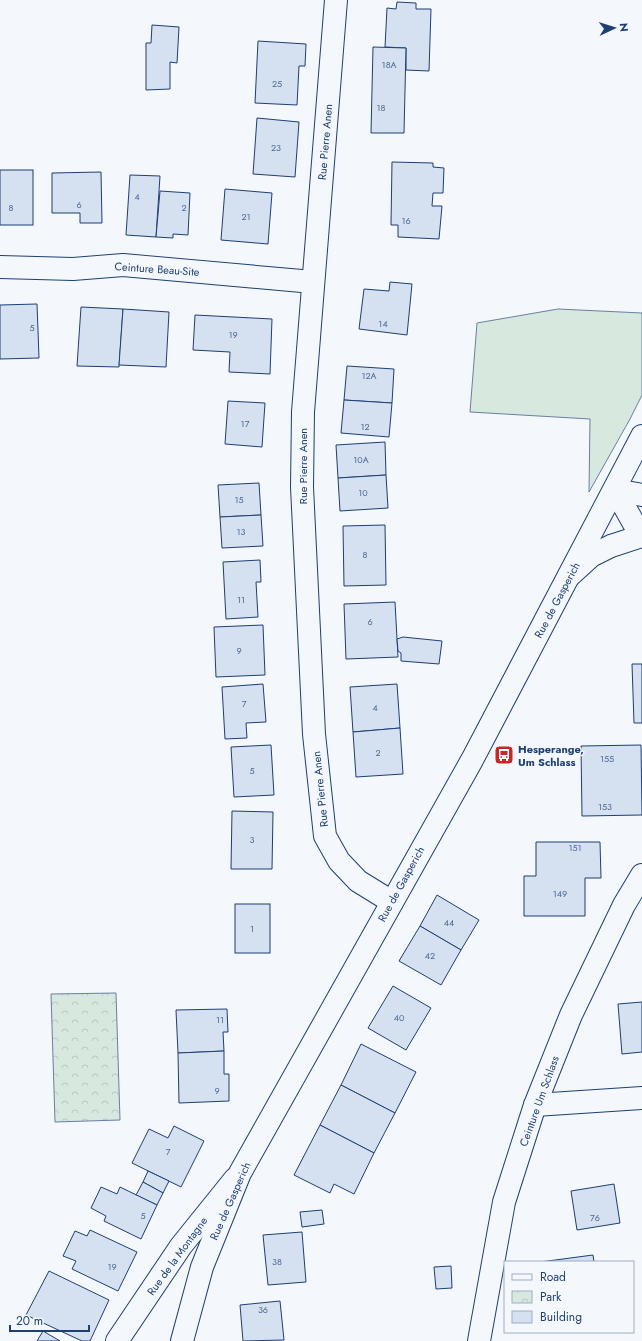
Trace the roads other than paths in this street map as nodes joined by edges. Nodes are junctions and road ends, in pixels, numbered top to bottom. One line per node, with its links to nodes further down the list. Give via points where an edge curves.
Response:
1 (336, 0): 3 (street, Rue Pierre Anen)
2 (0, 267): 3 (street, Ceinture Beau-Site, via 73,269 122,265)
3 (313, 282): 10 (street, Rue Pierre Anen, via 303,412 302,487 314,734 325,836 339,862 358,881)
4 (642, 436): 5 (street, Rue de Gasperich)
5 (615, 490): 6 (street); 7 (street); 8 (street, Rue de Gasperich)
6 (642, 495)
7 (641, 536): 8 (street, via 611,546 592,556)
8 (569, 576): 10 (street, Rue de Gasperich, via 472,760)
9 (642, 875): 12 (street, Ceinture Um Schlass, via 624,905 571,1014)
10 (392, 902): 13 (street, Rue de Gasperich)
11 (642, 1098): 12 (street)
12 (535, 1105): 16 (street, Ceinture Um Schlass, via 504,1202)
13 (240, 1173): 14 (street, Rue de la Montagne, via 181,1246); 15 (street, Rue de Gasperich, via 202,1267)
14 (117, 1341)
15 (182, 1341)
16 (479, 1341)

